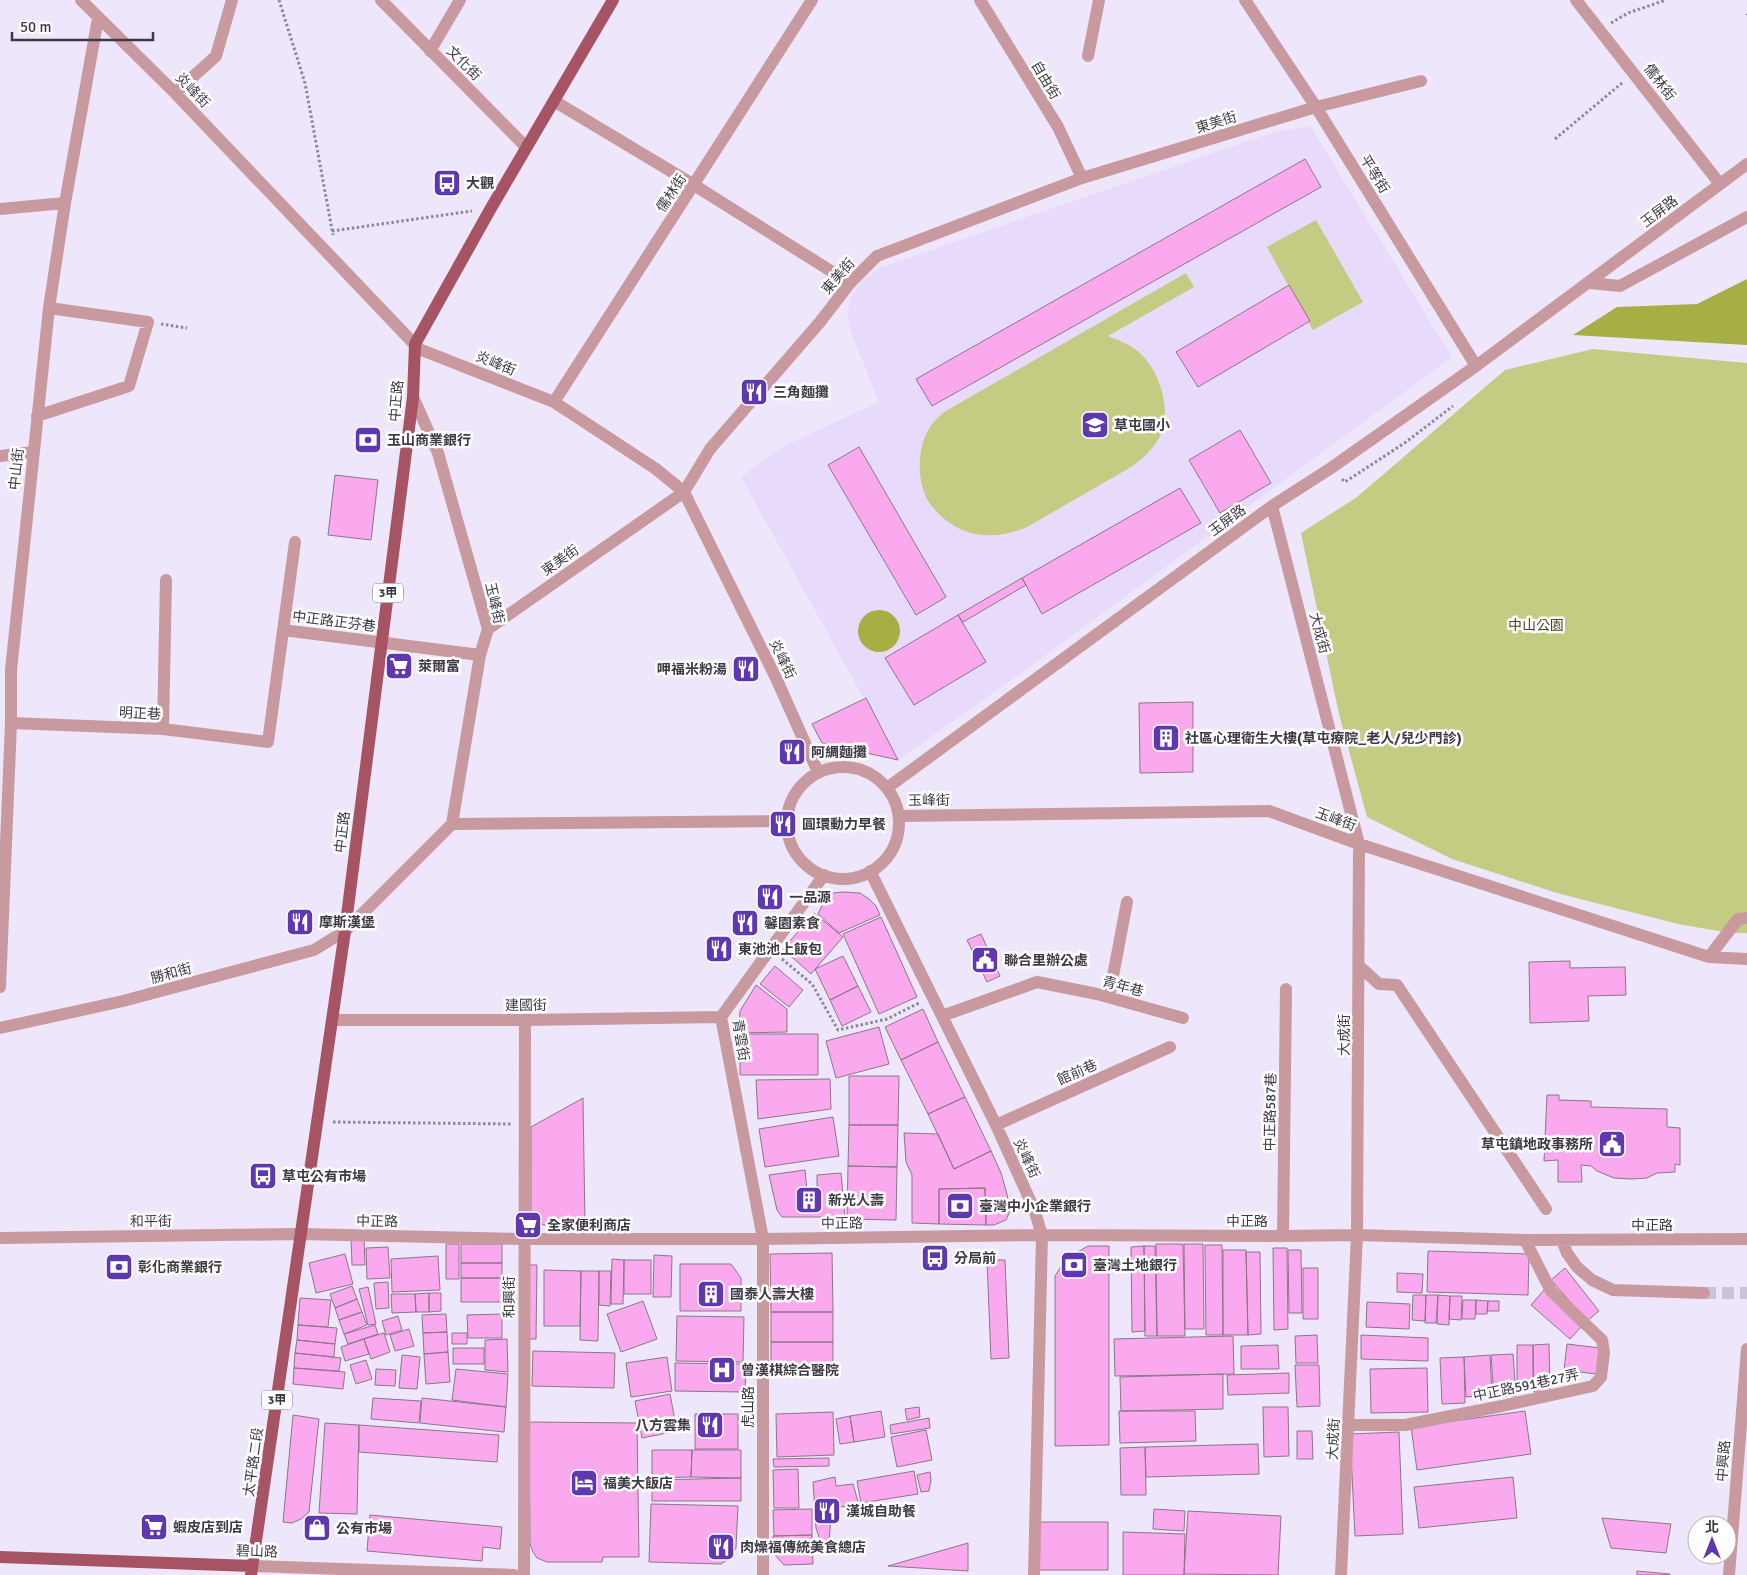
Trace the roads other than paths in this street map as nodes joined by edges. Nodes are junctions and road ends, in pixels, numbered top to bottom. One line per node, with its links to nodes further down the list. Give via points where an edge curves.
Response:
1 (81, 0): 11 (street, 炎峰街)
2 (232, 0): 15 (street, via 216,56)
3 (381, 0): 12 (street, 文化街)
4 (460, 0): 12 (street)
5 (613, 0): 16 (main road, 中正路 / 3甲)
6 (812, 0): 21 (street, 儒林街)
7 (980, 0): 20 (street, 自由街, via 1058,127)
8 (1099, 0): 13 (street)
9 (1245, 0): 17 (street, 平等街)
10 (1576, 0): 22 (street, 儒林街)
11 (98, 18): 15 (street, 炎峰街); 23 (street, 中山街)
12 (430, 51): 18 (street, 文化街)
13 (1088, 56)
14 (1421, 81): 17 (street, 東美街)
15 (175, 93): 29 (street, 炎峰街)
16 (554, 100): 18 (main road, 中正路 / 3甲); 21 (street)
17 (1316, 107): 20 (street, 東美街); 30 (street, 平等街)
18 (526, 147): 29 (main road, 中正路 / 3甲)
19 (1747, 164): 22 (street, 玉屏路)
20 (1082, 178): 26 (street, 東美街, via 876,256)
21 (694, 184): 26 (street); 32 (street, 儒林街)
22 (1720, 184): 27 (street, 玉屏路)
23 (65, 203): 24 (street); 28 (street, 中山街)
24 (0, 209)
25 (1747, 217): 27 (street, via 1620,286)
26 (850, 283): 36 (street, 東美街, via 710,449)
27 (1590, 283): 30 (street, 玉屏路)
28 (49, 308): 33 (street, 中山街); 33 (street, via 148,322 129,386)
29 (415, 344): 31 (main road, 中正路 / 3甲); 32 (street, 炎峰街, via 420,349)
30 (1476, 366): 37 (street, 玉屏路)
31 (413, 397): 40 (street, 玉峰街, via 438,453); 42 (main road, 中正路 / 3甲)
32 (554, 402): 36 (street, 炎峰街, via 656,469)
33 (37, 416): 34 (street, 中山街)
34 (33, 452): 35 (street); 44 (street, 中山街)
35 (0, 456)
36 (684, 492): 40 (street, 東美街); 47 (street, 炎峰街, via 772,669)
37 (1272, 506): 48 (street, 玉屏路); 52 (street, 大成街)
38 (296, 542): 41 (street)
39 (166, 580): 46 (street)
40 (488, 629): 43 (street, 玉峰街)
41 (283, 630): 42 (street, 中正路正芬巷); 46 (street, 明正巷, via 268,742)
42 (381, 642): 43 (street, 中正路正芬巷); 57 (main road, 中正路 / 3甲)
43 (480, 654): 51 (street, 玉峰街)
44 (5, 669): 45 (street, 中山街)
45 (11, 723): 46 (street, 明正巷); 61 (street, 中山街)
46 (163, 729)
47 (818, 772): 48 (street, via 836,767 855,768 873,776); 50 (street, via 796,792 789,806)
48 (887, 788): 49 (street)
49 (899, 816): 52 (street, 玉峰街, via 1269,811); 53 (street, via 893,848 884,861)
50 (787, 821): 51 (street); 54 (street, via 789,838 796,854 808,867)
51 (452, 824): 57 (street)
52 (1360, 844): 58 (street, 玉峰街); 60 (street, 大成街)
53 (870, 871): 54 (street, via 855,877); 64 (street, 炎峰街)
54 (824, 875): 65 (street, 青雲街)
55 (1127, 902): 63 (street)
56 (1747, 918): 58 (street, via 1738,918)
57 (345, 931): 67 (main road, 中正路 / 3甲); 69 (street, 勝和街, via 314,950 123,1001)
58 (1709, 957): 59 (street, 玉峰街)
59 (1747, 959)
60 (1359, 966): 72 (street, via 1379,984 1397,985); 75 (street, 大成街)
61 (0, 987)
62 (1286, 988): 76 (street, 中正路587巷)
63 (1109, 997): 64 (street, 青年巷, via 1037,982); 66 (street, 青年巷)
64 (942, 1016): 71 (street, 炎峰街)
65 (721, 1017): 68 (street, 建國街); 80 (street, 青雲街)
66 (1183, 1018)
67 (332, 1020): 68 (street, 建國街); 73 (main road, 中正路 / 3甲)
68 (525, 1020): 78 (street, 和興街)
69 (0, 1028)
70 (1170, 1047): 71 (street, 館前巷)
71 (996, 1125): 74 (street, 炎峰街, via 1034,1209)
72 (1546, 1209)
73 (302, 1234): 77 (street, 和平街); 78 (street, 中正路); 87 (main road, 太平路二段 / 3甲)
74 (1042, 1235): 76 (street, 中正路); 80 (street, 中正路); 91 (street, 炎峰街)
75 (1358, 1235): 76 (street, 中正路); 81 (street, 中正路); 85 (street, 大成街)
76 (1283, 1236)
77 (0, 1238)
78 (524, 1239): 80 (street, 中正路); 89 (street, 和興街)
79 (1747, 1239): 82 (street, 中正路)
80 (763, 1240): 90 (street, 虎山路)
81 (1524, 1240): 82 (street, 中正路); 85 (street, 中正路591巷27弄, via 1551,1291 1602,1340 1601,1377 1593,1386 1404,1425)
82 (1562, 1240): 83 (street, via 1577,1267 1592,1280 1613,1290)
83 (1704, 1293)
84 (1747, 1349): 93 (street, 中興路)
85 (1348, 1425): 92 (street, 大成街)
86 (0, 1557): 87 (main road, 碧山路)
87 (252, 1570): 88 (street, 碧山路)
88 (514, 1575)
89 (524, 1575)
90 (763, 1575)
91 (1034, 1575)
92 (1341, 1575)
93 (1729, 1575)

